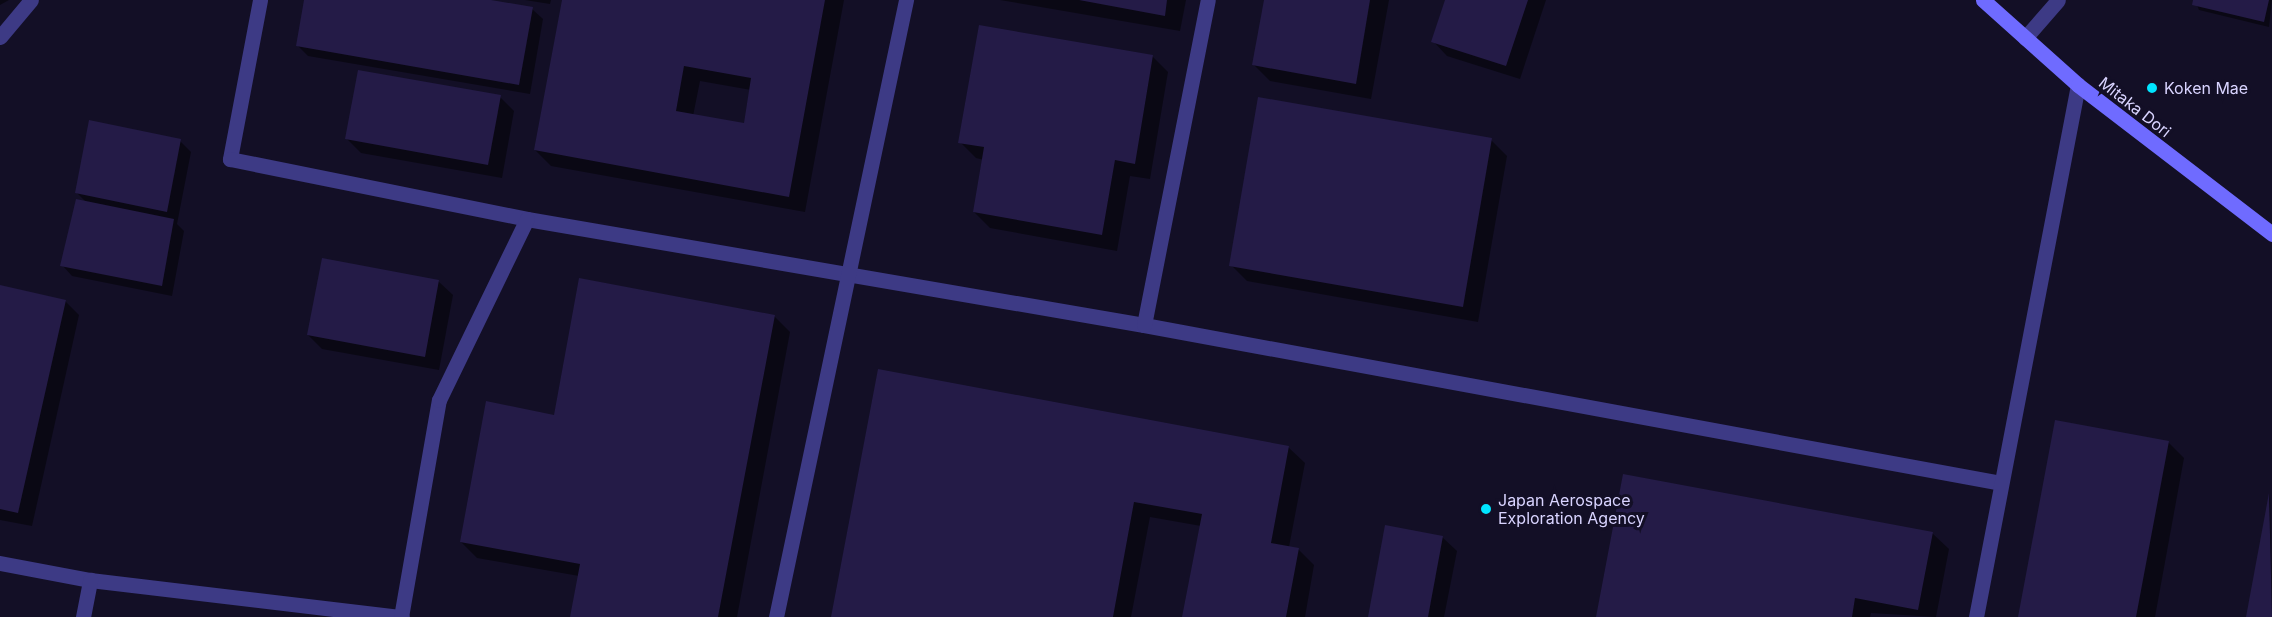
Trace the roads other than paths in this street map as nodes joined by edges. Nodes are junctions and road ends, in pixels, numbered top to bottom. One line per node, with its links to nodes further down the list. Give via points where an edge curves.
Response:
1 (31, 0): 7 (street)
2 (260, 0): 10 (street, via 230,159)
3 (906, 0): 12 (street)
4 (1208, 0): 13 (street)
5 (1983, 0): 8 (main road, Mitaka Dori)
6 (2058, 0): 8 (street)
7 (0, 37)
8 (2025, 38): 9 (main road, Mitaka Dori)
9 (2078, 85): 11 (main road, Mitaka Dori); 14 (street)
10 (527, 219): 12 (street); 18 (street, via 439,400)
11 (2272, 234)
12 (849, 277): 13 (street); 19 (street)
13 (1144, 325): 14 (street)
14 (2001, 483): 20 (street)
15 (0, 564): 16 (street)
16 (90, 580): 17 (street); 18 (street)
17 (83, 617)
18 (401, 617)
19 (776, 617)
20 (1976, 617)

